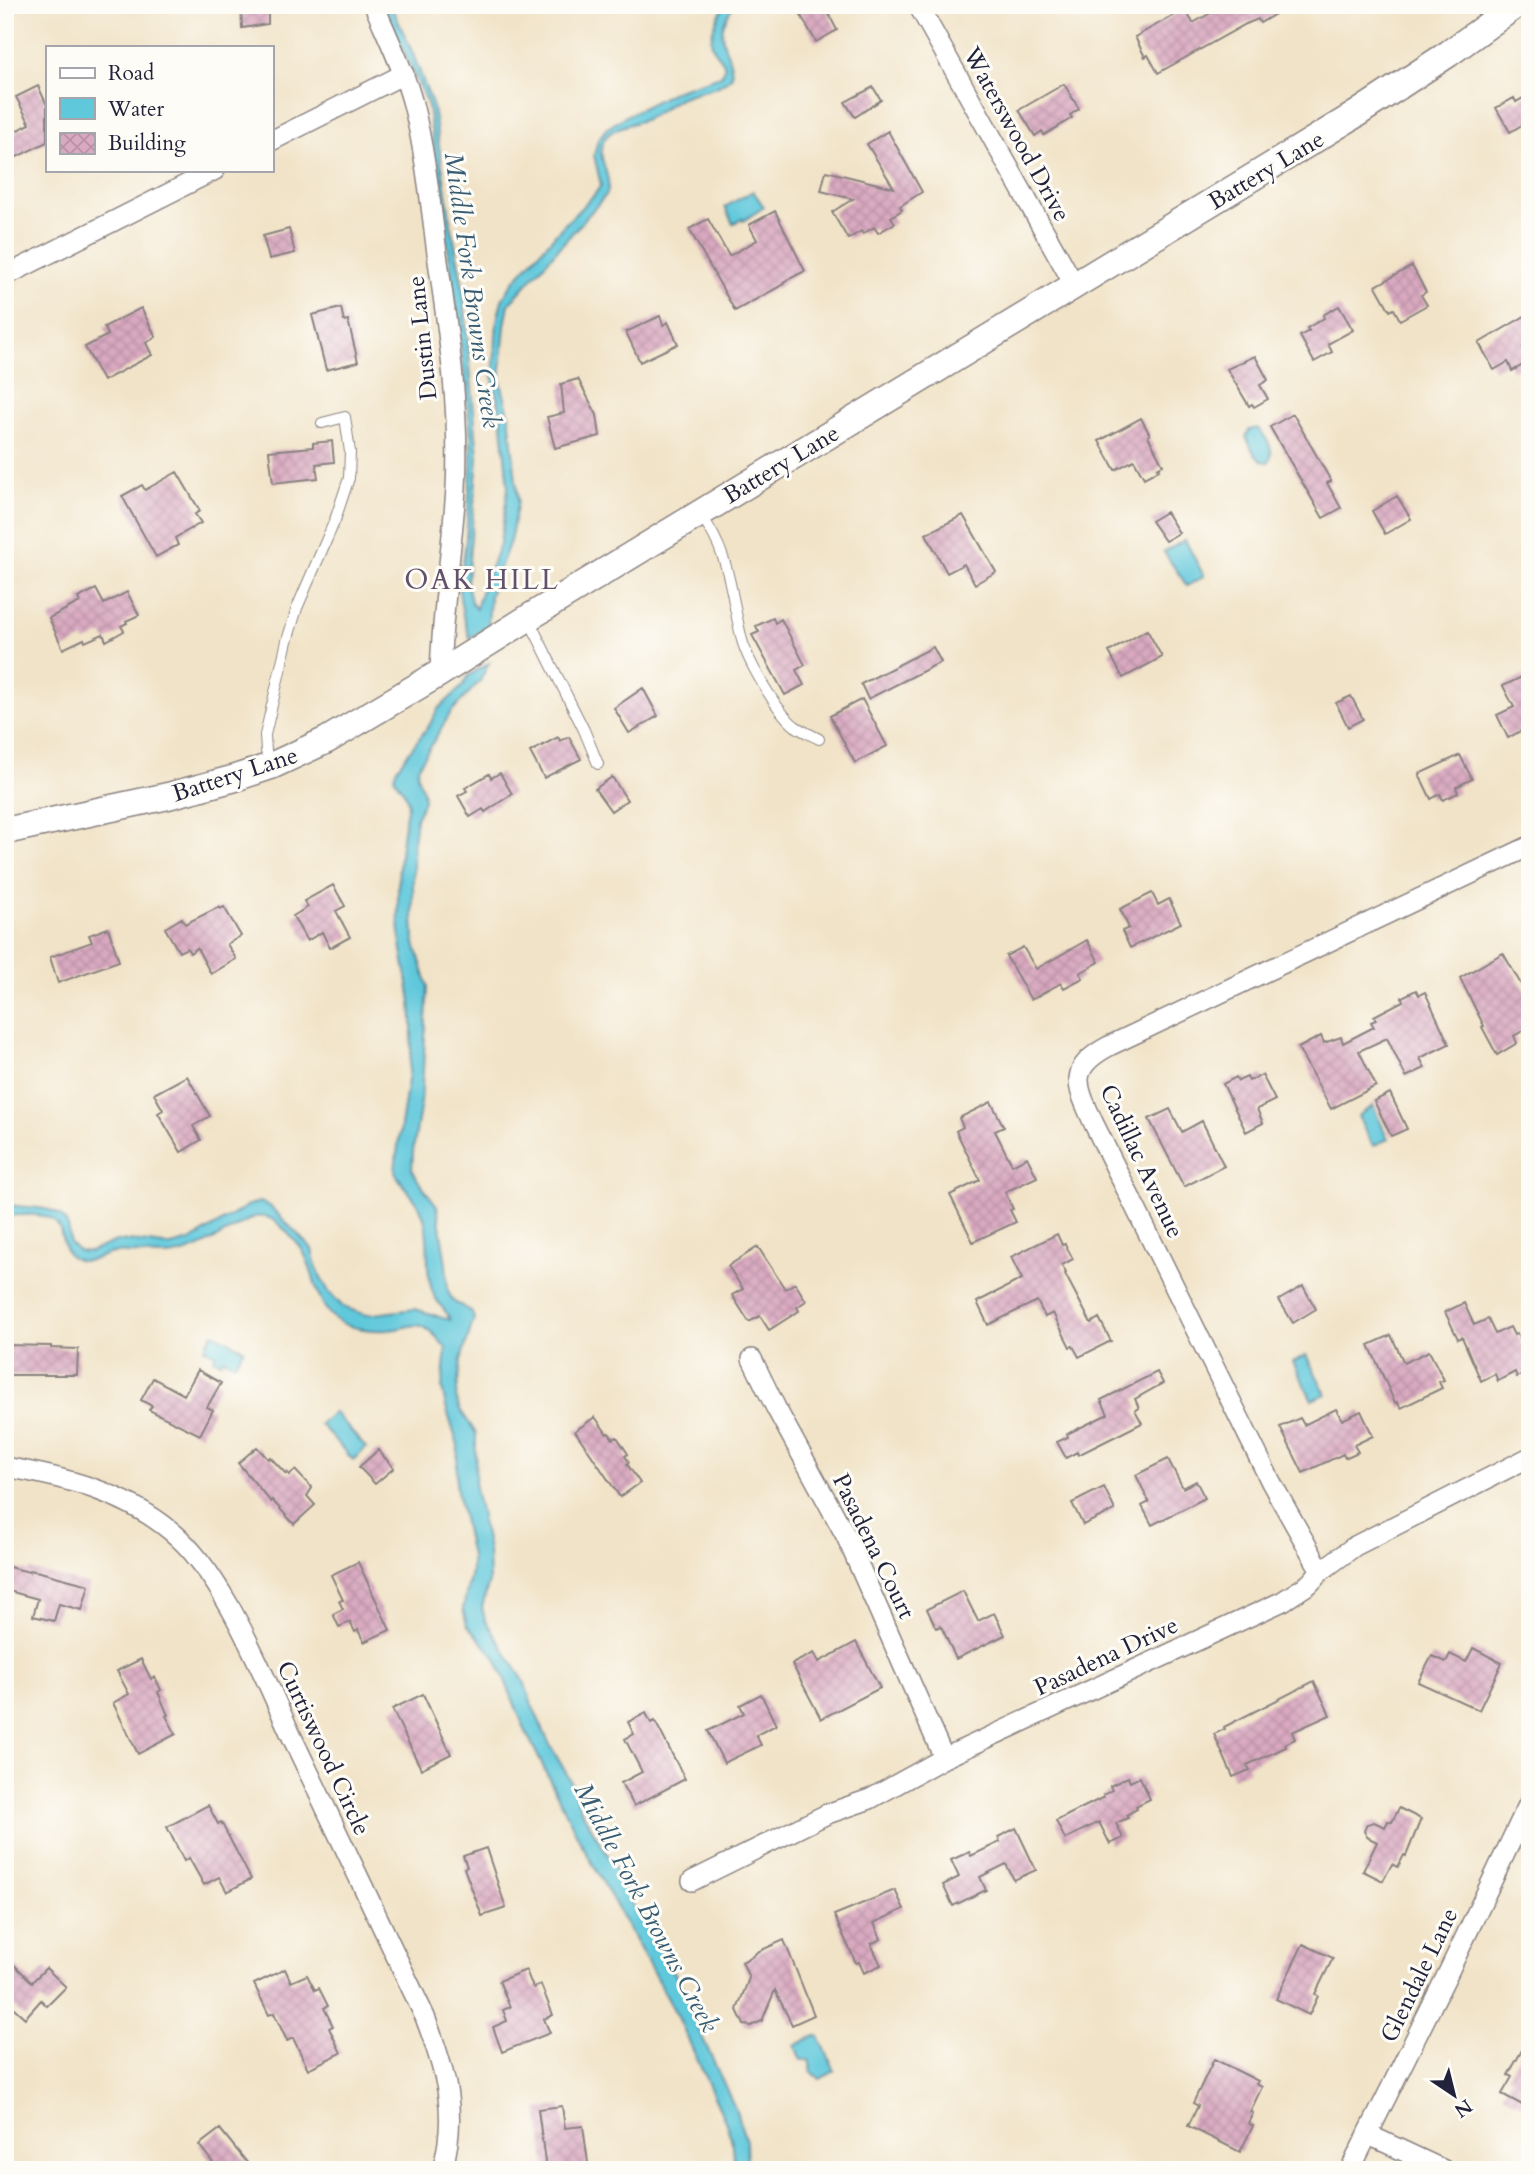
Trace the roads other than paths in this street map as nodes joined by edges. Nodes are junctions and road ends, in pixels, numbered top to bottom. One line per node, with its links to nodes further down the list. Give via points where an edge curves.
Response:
1 (374, 5): 4 (street, Dustin Lane)
2 (918, 5): 8 (street, Waterswood Drive)
3 (1516, 5): 8 (main road, Battery Lane, via 1358,114)
4 (404, 74): 5 (street); 12 (street, Dustin Lane, via 431,206 457,427)
5 (273, 140)
6 (211, 172): 7 (street)
7 (5, 276)
8 (1074, 286): 10 (main road, Battery Lane)
9 (322, 423): 15 (lane, via 345,418 349,478 287,641 265,735)
10 (700, 514): 11 (main road, Battery Lane); 13 (lane, via 715,533 743,643 768,693 794,726)
11 (528, 618): 12 (main road, Battery Lane); 14 (lane)
12 (440, 673): 15 (main road, Battery Lane, via 348,729)
13 (819, 739)
14 (598, 764)
15 (271, 766): 16 (main road, Battery Lane, via 204,787)
16 (5, 831)
17 (1530, 846): 21 (street, Cadillac Avenue, via 1109,1046 1084,1063 1079,1074 1094,1124 1270,1482)
18 (752, 1359): 22 (street, Pasadena Court, via 846,1536)
19 (1530, 1457): 21 (street, Pasadena Drive, via 1355,1546)
20 (5, 1467): 26 (street, Curtiswood Circle, via 78,1482 134,1506 188,1546 219,1589 425,2017 449,2094 449,2138)
21 (1321, 1571): 22 (street, Pasadena Drive, via 1283,1601)
22 (944, 1758): 24 (street, Pasadena Drive, via 870,1799 827,1814)
23 (1530, 1801): 25 (street, Glendale Lane)
24 (692, 1881)
25 (1369, 2134): 27 (street, Glendale Lane); 28 (street)
26 (442, 2170)
27 (1350, 2170)
28 (1444, 2170)

